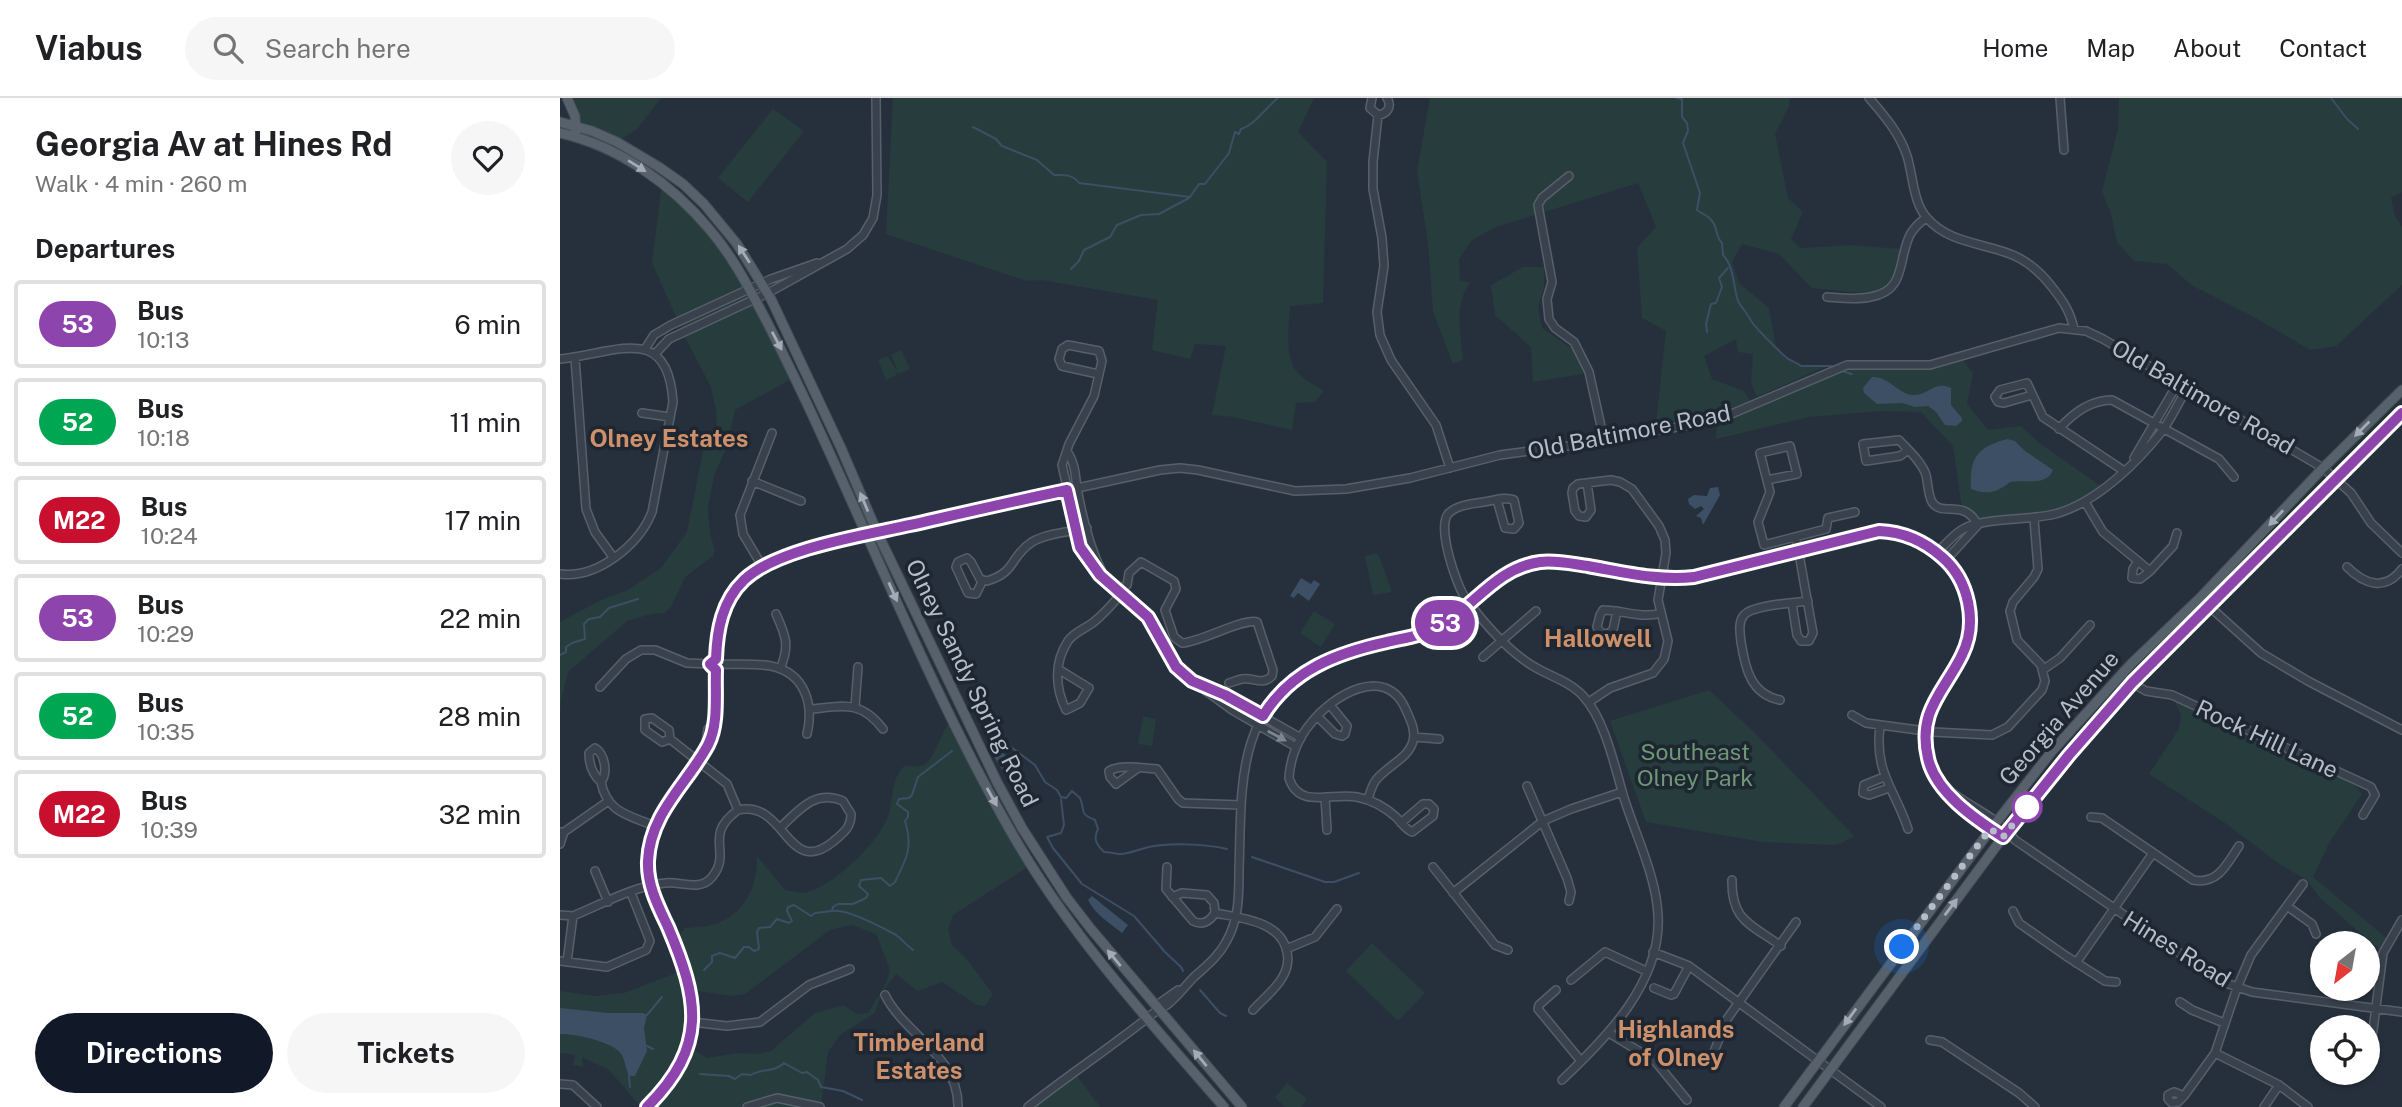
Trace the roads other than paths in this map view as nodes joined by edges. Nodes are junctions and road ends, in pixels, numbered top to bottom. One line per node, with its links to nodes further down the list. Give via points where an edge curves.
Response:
1 (567, 98): 9 (main road)
2 (876, 98): 15 (street, via 873,218 848,249)
3 (1372, 98): 7 (street, via 1370,108)
4 (1387, 98): 7 (street, via 1388,110)
5 (1869, 98): 14 (street, via 1907,154)
6 (2060, 98): 12 (street)
7 (1378, 115): 43 (street, via 1373,188 1384,266 1377,312 1380,335 1391,360 1436,425)
8 (560, 122): 9 (main road, Olney Sandy Spring Road)
9 (576, 126): 11 (main road); 16 (main road, Olney Sandy Spring Road, one-way to 9, via 718,220 683,184 617,142)
10 (560, 133): 11 (main road, Olney Sandy Spring Road)
11 (576, 136): 18 (main road, Olney Sandy Spring Road, one-way to 18, via 632,163 675,194 723,246)
12 (2064, 150)
13 (1569, 176): 39 (street, via 1538,205 1552,282 1547,299 1549,319 1574,342 1589,372)
14 (1926, 218): 19 (street, via 1910,234 1895,283 1869,298); 21 (street, via 1963,240 2014,255 2031,265 2066,304)
15 (823, 261): 16 (street); 17 (street)
16 (762, 282): 17 (main road, Olney Sandy Spring Road); 18 (street)
17 (768, 293): 18 (street); 61 (main road, Olney Sandy Spring Road, one-way to 17, via 841,448)
18 (752, 295): 20 (street); 22 (street); 61 (main road, Olney Sandy Spring Road, one-way to 61)
19 (1827, 297)
20 (671, 325): 22 (street); 23 (street, via 654,335)
21 (2074, 329): 28 (street, Old Baltimore Road, via 2103,339); 39 (street, Old Baltimore Road, via 2059,328 1930,365 1847,365 1717,420)
22 (676, 335): 24 (street)
23 (645, 349): 24 (street); 25 (street)
24 (655, 354): 34 (street, via 671,385)
25 (575, 358): 26 (street); 67 (street, via 586,509 594,531)
26 (560, 359)
27 (1098, 374): 27 (street, via 1099,351 1069,345 1062,349 1062,366); 41 (street, via 1094,396)
28 (2178, 383): 29 (street, Old Baltimore Road); 35 (street)
29 (2187, 388): 36 (street); 44 (street, Old Baltimore Road)
30 (2402, 390): 44 (main road, Georgia Avenue, one-way to 44)
31 (2032, 395): 31 (street, via 2029,384 2024,383 2000,390 1995,397 2004,403); 37 (street, via 2043,416)
32 (642, 413): 34 (street)
33 (2402, 413): 47 (main road, Georgia Avenue)
34 (670, 417): 67 (street, via 650,519 639,536)
35 (2155, 422): 36 (street); 37 (street, via 2107,399 2077,411); 42 (street)
36 (2164, 428): 42 (street); 46 (street, via 2219,459)
37 (2059, 429): 45 (street)
38 (772, 433): 49 (street)
39 (1604, 440): 43 (street, Old Baltimore Road, via 1500,455)
40 (1908, 450): 40 (street, via 1899,440 1863,444 1866,461 1900,456); 58 (street, via 1925,472 1932,502 1938,508 1969,512)
41 (1067, 451): 51 (street, via 1074,462); 52 (street, via 1062,465)
42 (2131, 463): 45 (street)
43 (1450, 468): 51 (street, Old Baltimore Road, via 1312,492 1180,468)
44 (2323, 468): 47 (street, Old Baltimore Road); 79 (main road, Georgia Avenue, one-way to 79)
45 (2124, 471): 55 (street)
46 (2234, 477)
47 (2337, 479): 66 (street, Old Baltimore Road); 83 (main road, Georgia Avenue)
48 (1767, 480): 48 (street, via 1797,474 1790,446 1760,453); 63 (street, via 1770,492 1758,522 1763,545)
49 (752, 481): 54 (street); 70 (street, via 740,521)
50 (1587, 483): 50 (street, via 1591,510 1581,517 1575,512 1572,491); 75 (street, via 1616,481 1635,492 1665,540)
51 (1077, 488): 52 (street, Old Baltimore Road); 59 (street)
52 (1067, 490): 60 (street); 61 (street, Old Baltimore Road)
53 (1497, 500): 81 (street, via 1457,508 1445,519 1455,579)
54 (801, 501)
55 (2085, 502): 57 (street); 69 (street, via 2103,532)
56 (1855, 512): 63 (street, via 1828,518 1826,529)
57 (2034, 519): 58 (street); 97 (street, via 2038,569 2010,611 2017,640)
58 (1978, 524): 65 (street, via 1962,529); 68 (street)
59 (1087, 528): 60 (street); 77 (street)
60 (1076, 531): 76 (street, via 1032,542 1005,574); 77 (street, via 1084,553)
61 (872, 533): 70 (street, Old Baltimore Road, via 765,561); 186 (main road, Olney Sandy Spring Road, one-way to 61, via 1083,919 1022,828); 191 (main road, Olney Sandy Spring Road, one-way to 191, via 961,742 1011,832 1085,940)
62 (2177, 533): 73 (street, via 2174,546)
63 (1796, 537): 64 (street)
64 (1800, 550): 65 (street, via 1879,531 1907,536); 75 (street, via 1694,577); 80 (street)
65 (1937, 552): 68 (street)
66 (2402, 553)
67 (613, 557): 74 (street, via 587,572)
68 (1946, 559): 113 (street, via 1966,593 1970,626 1964,652 1932,704)
69 (2138, 561): 73 (street); 73 (street, via 2132,578 2140,579)
70 (762, 566): 93 (street, Old Baltimore Road, via 742,582 727,605 719,627)
71 (2347, 566): 72 (street, via 2373,584 2387,582)
72 (2402, 569)
73 (2150, 571)
74 (560, 574)
75 (1661, 578): 81 (street, via 1541,562 1508,573); 86 (street)
76 (982, 580): 76 (street, via 979,592 968,593 958,562 967,558)
77 (1108, 582): 78 (street)
78 (1121, 591): 89 (street, via 1129,573 1141,562 1174,581 1176,589 1165,610); 91 (street, via 1148,617); 96 (street, via 1097,619 1071,637)
79 (2200, 598): 83 (street); 137 (main road, Georgia Avenue, via 2131,664)
80 (1808, 601): 82 (street); 82 (street, via 1813,635 1807,642 1797,635)
81 (1469, 603): 90 (street); 108 (street, via 1422,634 1321,662 1285,688)
82 (1792, 603): 102 (street, via 1754,609 1742,617 1740,625 1745,671 1755,685)
83 (2209, 606): 99 (main road, Georgia Avenue); 114 (street, via 2261,653)
84 (1536, 611): 90 (street)
85 (1617, 611): 86 (street, via 1646,616)
86 (1661, 613): 103 (street, via 1668,648 1660,666)
87 (776, 614): 95 (street, via 787,647)
88 (2090, 625): 97 (street)
89 (1174, 637): 91 (street); 100 (street, via 1186,643 1248,621 1257,622 1272,676 1265,681 1243,678)
90 (1502, 640): 92 (street); 103 (street, via 1522,659 1576,689)
91 (1163, 644): 98 (street, via 1176,667)
92 (1483, 657)
93 (716, 664): 95 (street); 101 (street, via 687,663 656,650 641,650); 121 (street, Old Baltimore Road, via 714,722)
94 (858, 667): 105 (street)
95 (780, 669): 106 (street, via 800,684)
96 (1058, 669): 96 (street, via 1057,687 1066,710 1080,703 1089,688)
97 (2044, 669): 113 (street, via 2042,690 2001,733 1988,736)
98 (1192, 681): 108 (street); 110 (street)
99 (2132, 683): 133 (street, Rock Hill Lane, via 2146,691 2172,695 2371,787 2375,795); 143 (main road, Georgia Avenue)
100 (1229, 684)
101 (600, 687)
102 (1780, 700)
103 (1589, 702): 127 (street)
104 (1330, 705): 109 (street); 109 (street, via 1347,726 1345,734 1335,734); 116 (street, via 1369,686 1387,687 1402,700)
105 (855, 707): 106 (street); 112 (street)
106 (811, 709): 115 (street)
107 (1852, 715): 111 (street)
108 (1263, 716): 110 (street); 117 (street)
109 (1317, 716): 117 (street)
110 (1257, 726): 120 (street, one-way to 120); 131 (street, via 1243,771)
111 (1880, 726): 113 (street); 123 (street)
112 (883, 729)
113 (1926, 730): 137 (street, via 1928,761 1950,798)
114 (2402, 730)
115 (807, 734)
116 (1414, 737): 119 (street); 129 (street, via 1406,753 1376,780)
117 (1301, 738): 120 (street)
118 (670, 739): 121 (street)
119 (1439, 739)
120 (1296, 747): 128 (street, via 1291,785 1304,797)
121 (699, 762): 132 (street, via 727,784); 138 (street, Old Baltimore Road)
122 (1138, 768): 131 (street, via 1157,769 1183,803)
123 (1884, 776): 126 (street); 126 (street, via 1862,789 1869,794)
124 (601, 782): 130 (street)
125 (1527, 786): 135 (street)
126 (1889, 788): 140 (street)
127 (1622, 792): 135 (street); 172 (street, via 1655,895 1658,925)
128 (1325, 797): 129 (street); 141 (street)
129 (1368, 799): 136 (street)
130 (607, 802): 138 (street); 142 (street)
131 (1241, 805): 165 (street)
132 (738, 810): 139 (street, via 763,812); 152 (street, via 719,832 720,859 713,875 702,884)
133 (2362, 815)
134 (2091, 817): 146 (street, via 2102,818)
135 (1543, 821): 154 (street); 156 (street, via 1567,878)
136 (1401, 823): 136 (street, via 1423,804 1434,809 1433,816 1415,831)
137 (1993, 825): 143 (street); 199 (main road, Georgia Avenue, one-way to 199)
138 (654, 826): 152 (street, Old Baltimore Road, via 648,863)
139 (780, 827): 139 (street, via 796,847 813,853 847,830 851,814 839,799 820,797)
140 (1908, 829)
141 (1327, 830)
142 (562, 832): 144 (street)
143 (2006, 834): 160 (street, Hines Road); 200 (main road, Georgia Avenue, one-way to 143)
144 (560, 844)
145 (2239, 846): 146 (street, via 2218,876 2202,882)
146 (2153, 853): 160 (street)
147 (1167, 867): 155 (street, via 1166,889)
148 (1433, 867): 154 (street)
149 (596, 872): 157 (street)
150 (1732, 880): 169 (street, via 1737,912)
151 (2303, 884): 158 (street)
152 (651, 886): 153 (street); 192 (street, Old Baltimore Road, via 688,981)
153 (631, 893): 157 (street); 173 (street, via 650,941 646,950 607,967)
154 (1453, 893): 171 (street, via 1496,945)
155 (1172, 897): 162 (street, via 1204,894 1213,900); 162 (street, via 1196,923 1206,922)
156 (1569, 901)
157 (608, 902): 164 (street)
158 (2287, 906): 168 (street); 181 (street, via 2251,955)
159 (1337, 908): 170 (street, via 1315,937)
160 (2113, 909): 174 (street); 181 (street, Hines Road, via 2201,970)
161 (2013, 911): 174 (street, via 2019,923)
162 (1215, 912): 165 (street)
163 (560, 915): 164 (street)
164 (573, 916): 173 (street)
165 (1236, 917): 170 (street, via 1267,926 1279,935); 186 (street, via 1223,948 1191,981 1161,1002)
166 (2402, 920): 187 (street, via 2383,953)
167 (1796, 922): 169 (street)
168 (2315, 931)
169 (1781, 946): 184 (street)
170 (1286, 949): 188 (street, via 1282,978)
171 (1508, 950)
172 (1653, 952): 175 (street); 177 (street)
173 (564, 962)
174 (2076, 963): 179 (street, via 2105,982)
175 (1689, 966): 180 (street, via 1674,994); 184 (street)
176 (850, 969): 192 (street, via 809,985 760,1022 727,1026)
177 (1646, 971): 178 (street, via 1605,952); 194 (street)
178 (1571, 980)
179 (2116, 982)
180 (1654, 988)
181 (2237, 988): 187 (street, Hines Road); 193 (street)
182 (1556, 990): 198 (street, via 1538,1009)
183 (885, 995): 212 (street, via 939,1058 956,1085)
184 (1739, 1002): 197 (street, via 1723,1026); 199 (street)
185 (2180, 1002): 193 (street)
186 (1160, 1009): 191 (street); 215 (main road, Olney Sandy Spring Road, one-way to 186)
187 (2375, 1009): 189 (street, Hines Road); 190 (street)
188 (1253, 1010)
189 (2402, 1012)
190 (2374, 1015)
191 (1148, 1018): 213 (street); 214 (main road, Olney Sandy Spring Road)
192 (692, 1022): 209 (street, Old Baltimore Road, via 683,1060)
193 (2224, 1023): 196 (street)
194 (1609, 1033): 198 (street); 206 (street, via 1655,1061)
195 (1930, 1040): 219 (street, via 1942,1042)
196 (2215, 1053): 203 (street); 204 (street)
197 (1713, 1054)
198 (1581, 1061): 201 (street)
199 (1818, 1061): 200 (street); 216 (main road, Georgia Avenue)
200 (1830, 1070): 217 (main road, Georgia Avenue); 218 (street)
201 (1562, 1080)
202 (560, 1084): 205 (street, via 573,1085)
203 (2278, 1085): 220 (street); 221 (street)
204 (2184, 1096)
205 (586, 1097): 207 (street); 208 (street)
206 (1687, 1100)
207 (582, 1107)
208 (597, 1107)
209 (647, 1107)
210 (747, 1107): 211 (street, via 770,1098)
211 (820, 1107)
212 (958, 1107)
213 (1028, 1107)
214 (1224, 1107)
215 (1242, 1107)
216 (1784, 1107)
217 (1803, 1107)
218 (1881, 1107)
219 (2035, 1107)
220 (2264, 1107)
221 (2308, 1107)

